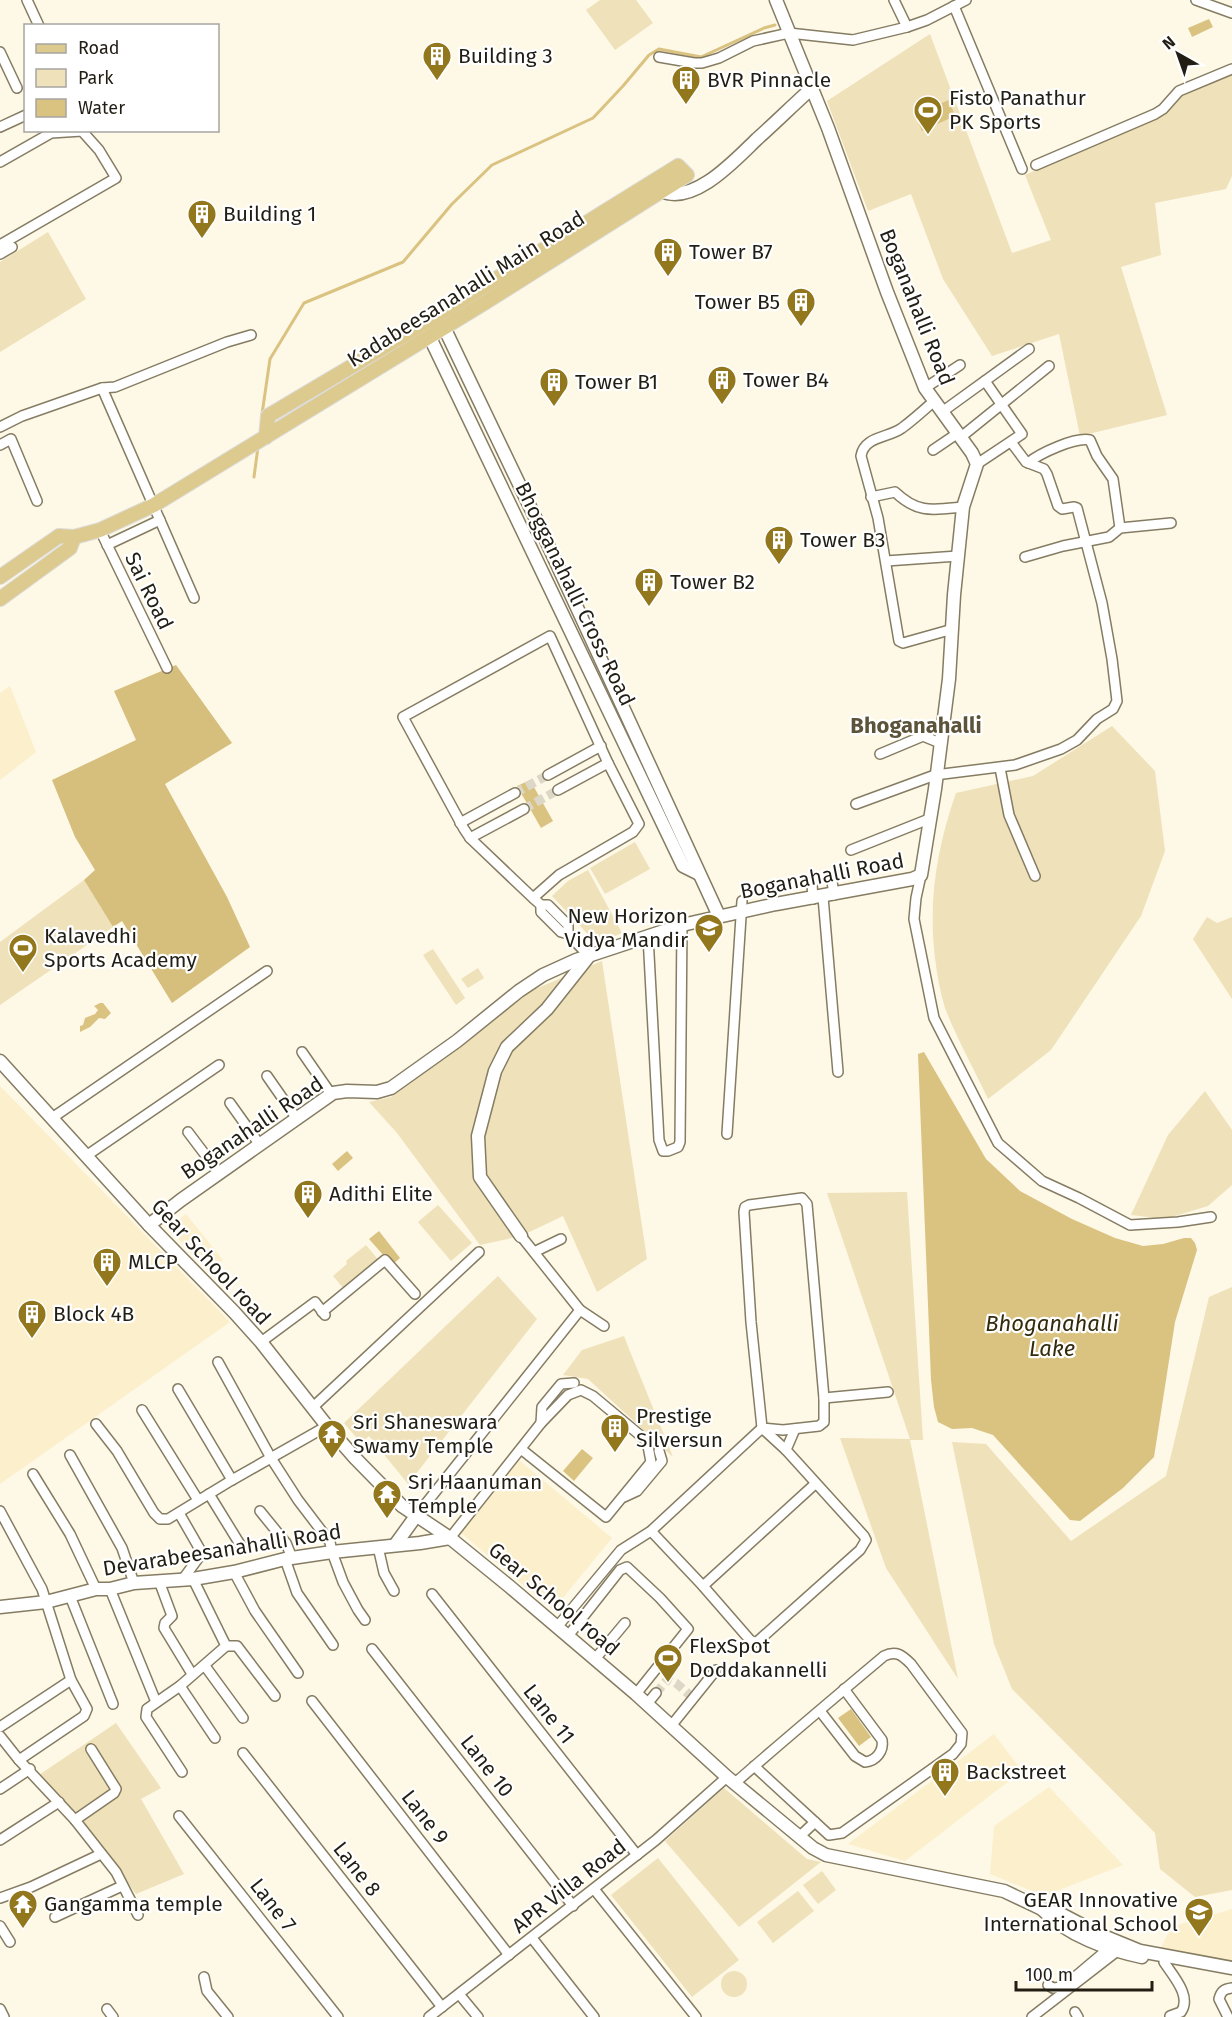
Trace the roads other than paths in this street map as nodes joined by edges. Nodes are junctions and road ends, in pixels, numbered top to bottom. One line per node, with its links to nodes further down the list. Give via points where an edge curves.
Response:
1 (27, 0): 8 (street)
2 (776, 0): 10 (street, Boganahalli Road)
3 (894, 0): 9 (street)
4 (966, 0): 6 (street)
5 (1196, 0): 7 (street)
6 (954, 6): 9 (street, via 927,20); 22 (street)
7 (1232, 13)
8 (38, 24)
9 (905, 24): 10 (street, via 854,40)
10 (789, 33): 12 (street, via 753,41 702,63); 15 (street, Boganahalli Road)
11 (0, 52): 14 (street)
12 (659, 57)
13 (1232, 69): 21 (street, via 1179,91 1155,114)
14 (17, 88)
15 (812, 89): 23 (street, via 717,176 686,192 673,195); 37 (street, Boganahalli Road)
16 (24, 116): 17 (street)
17 (0, 127)
18 (61, 132): 20 (street, via 51,133)
19 (84, 132): 24 (street, via 116,178)
20 (0, 162)
21 (1036, 165)
22 (1022, 169)
23 (661, 191): 27 (main road, Kadabeesanahalli Main Road, via 683,170); 29 (main road, Kadabeesanahalli Main Road)
24 (0, 245)
25 (12, 247): 26 (street)
26 (0, 254)
27 (438, 314): 28 (main road, Kadabeesanahalli Main Road); 29 (street, Bhogganahalli Cross Road)
28 (423, 323): 31 (street, Bhogganahalli Cross Road); 43 (main road, Kadabeesanahalli Main Road, via 268,416)
29 (444, 328): 31 (main road, Kadabeesanahalli Main Road); 57 (street, Bhogganahalli Cross Road)
30 (251, 335): 36 (street, via 116,387)
31 (430, 336): 43 (main road, Kadabeesanahalli Main Road); 59 (street, Bhogganahalli Cross Road)
32 (1029, 349): 35 (street)
33 (960, 364): 37 (street)
34 (1049, 366): 39 (street)
35 (985, 381): 39 (street); 40 (street)
36 (102, 388): 41 (street); 51 (street)
37 (925, 388): 38 (street, Boganahalli Road)
38 (934, 401): 40 (street, Boganahalli Road); 49 (street, via 899,431 863,447 861,456)
39 (1002, 404): 42 (street); 44 (street, via 1022,434)
40 (942, 412): 42 (street, Boganahalli Road)
41 (0, 427)
42 (959, 435): 46 (street); 48 (street, Boganahalli Road)
43 (266, 437): 51 (main road, Kadabeesanahalli Main Road)
44 (1011, 442): 47 (street); 48 (street)
45 (0, 445): 50 (street, via 11,439)
46 (933, 450)
47 (1028, 463): 55 (street, via 1064,445 1090,440 1113,479); 60 (street, via 1044,469 1058,506 1077,508)
48 (978, 464): 52 (street, Boganahalli Road)
49 (871, 497): 52 (street, via 895,492 905,502 926,510); 64 (street)
50 (37, 501)
51 (154, 505): 53 (street); 56 (main road, Kadabeesanahalli Main Road)
52 (963, 507): 62 (street, Boganahalli Road)
53 (160, 520): 61 (street); 66 (street)
54 (1171, 523): 55 (street)
55 (1120, 528): 60 (street, via 1109,537)
56 (100, 530): 58 (main road, Kadabeesanahalli Main Road); 61 (street, Sai Road)
57 (544, 536): 59 (street); 85 (street, Bhogganahalli Cross Road)
58 (74, 537): 65 (main road, via 59,536); 67 (main road, via 70,548)
59 (529, 542): 85 (street, Bhogganahalli Cross Road, via 683,866)
60 (1086, 542): 63 (street); 74 (street, via 1104,614 1116,706 1061,749)
61 (107, 545): 69 (street, Sai Road)
62 (958, 556): 64 (street); 68 (street, Boganahalli Road)
63 (1025, 557)
64 (886, 561): 68 (street, via 899,641)
65 (0, 577)
66 (194, 598)
67 (0, 599)
68 (953, 629): 70 (street, Boganahalli Road)
69 (166, 668)
70 (940, 743): 72 (street, via 923,736); 76 (street, Boganahalli Road)
71 (601, 746): 73 (street); 75 (street); 82 (street, via 550,636 404,717)
72 (880, 754)
73 (608, 763): 77 (street); 91 (street, via 639,824 637,828 559,875)
74 (1000, 768): 76 (street); 87 (street, via 1009,815)
75 (548, 775)
76 (935, 776): 79 (street); 81 (street, Boganahalli Road)
77 (558, 790)
78 (515, 793): 82 (street)
79 (856, 804)
80 (524, 809): 83 (street)
81 (929, 819): 84 (street); 86 (street, Boganahalli Road)
82 (460, 823): 83 (street)
83 (470, 838): 91 (street)
84 (851, 850)
85 (699, 874): 93 (street, Bhogganahalli Cross Road)
86 (921, 875): 90 (street, Boganahalli Road); 112 (street, via 914,919 934,1018 998,1143 1042,1180 1130,1225)
87 (1035, 876)
88 (832, 881): 90 (street)
89 (812, 884): 90 (street)
90 (824, 897): 92 (street, Boganahalli Road, via 779,899); 101 (street)
91 (533, 898): 96 (street, via 548,905)
92 (742, 907): 93 (street, Boganahalli Road); 108 (street)
93 (719, 916): 94 (street, Boganahalli Road)
94 (682, 924): 95 (street, Boganahalli Road); 95 (street, via 680,1142 668,1151 663,1151 659,1140)
95 (648, 936): 96 (street, Boganahalli Road)
96 (589, 956): 103 (street, Boganahalli Road, via 543,975 519,991 391,1088); 114 (street, via 547,1009 507,1047 495,1071 478,1136 480,1177)
97 (267, 970): 105 (street)
98 (302, 1052): 103 (street)
99 (0, 1061): 105 (street, Gear School road)
100 (219, 1065): 110 (street)
101 (838, 1072)
102 (267, 1076): 106 (street)
103 (331, 1094): 106 (street, Boganahalli Road)
104 (230, 1103): 109 (street)
105 (52, 1118): 110 (street, Gear School road)
106 (297, 1119): 109 (street, Boganahalli Road)
107 (188, 1131): 111 (street)
108 (727, 1134)
109 (260, 1144): 111 (street, Boganahalli Road)
110 (86, 1156): 113 (street, Gear School road)
111 (219, 1173): 113 (street, Boganahalli Road)
112 (1211, 1217)
113 (149, 1225): 121 (street, Gear School road)
114 (521, 1236): 117 (street)
115 (561, 1239): 117 (street)
116 (479, 1252): 127 (street)
117 (534, 1252): 119 (street)
118 (414, 1294): 121 (street, via 385,1260 324,1314 315,1302)
119 (580, 1310): 120 (street); 148 (street)
120 (604, 1326)
121 (261, 1342): 127 (street, Gear School road)
122 (218, 1362): 138 (street)
123 (574, 1383): 129 (street, via 561,1384 542,1407)
124 (178, 1389): 140 (street)
125 (888, 1392): 126 (street)
126 (824, 1398): 132 (street, via 807,1204 802,1198 749,1205 744,1212 746,1261); 133 (street, via 823,1425)
127 (312, 1408): 131 (street, Gear School road)
128 (142, 1410): 144 (street)
129 (542, 1423): 134 (street); 143 (street, via 568,1395 581,1390 647,1441 651,1462)
130 (96, 1424): 147 (street, via 117,1451 154,1514 164,1520)
131 (327, 1426): 138 (street); 148 (street, Gear School road)
132 (762, 1428): 133 (street); 135 (street); 149 (street)
133 (795, 1430): 135 (street)
134 (521, 1449): 143 (street, via 606,1517); 150 (street)
135 (786, 1450): 141 (street)
136 (659, 1451): 143 (street, via 662,1461 637,1491)
137 (70, 1455): 159 (street, via 122,1548)
138 (271, 1458): 140 (street); 154 (street, via 330,1542)
139 (33, 1474): 161 (street, via 70,1534)
140 (232, 1480): 142 (street)
141 (815, 1484): 160 (street); 167 (street, via 866,1540 862,1548)
142 (209, 1494): 144 (street); 152 (street)
143 (621, 1499)
144 (198, 1500): 147 (street)
145 (0, 1511): 166 (street)
146 (260, 1511): 155 (street, via 286,1543)
147 (179, 1513): 157 (street, via 202,1553)
148 (416, 1516): 150 (street, Gear School road); 151 (street)
149 (651, 1531): 160 (street); 172 (street, via 621,1550)
150 (450, 1538): 151 (street, Devarabeesanahalli Road); 172 (street, Gear School road)
151 (395, 1545): 153 (street, Devarabeesanahalli Road)
152 (241, 1546)
153 (378, 1547): 154 (street, Devarabeesanahalli Road); 163 (street, via 384,1574)
154 (332, 1552): 155 (street, Devarabeesanahalli Road); 170 (street, via 343,1582)
155 (289, 1558): 156 (street, Devarabeesanahalli Road); 174 (street, via 297,1593)
156 (234, 1572): 157 (street, Devarabeesanahalli Road); 180 (street, via 255,1611)
157 (188, 1579): 158 (street, Devarabeesanahalli Road); 175 (street)
158 (159, 1581): 159 (street, Devarabeesanahalli Road); 181 (street, via 172,1616 164,1628)
159 (134, 1583): 162 (street, Devarabeesanahalli Road)
160 (703, 1586): 167 (street, via 754,1642)
161 (96, 1589): 162 (street, Devarabeesanahalli Road); 165 (street, Devarabeesanahalli Road)
162 (110, 1589): 189 (street)
163 (394, 1590)
164 (432, 1594): 213 (street, Lane 11)
165 (70, 1596): 166 (street, Devarabeesanahalli Road); 190 (street)
166 (46, 1602): 168 (street, Devarabeesanahalli Road); 182 (street)
167 (799, 1604): 169 (street)
168 (0, 1607)
169 (806, 1612)
170 (365, 1620)
171 (625, 1623): 177 (street)
172 (557, 1627): 173 (street, Gear School road)
173 (568, 1636): 177 (street, Gear School road); 186 (street, via 620,1570 627,1567 688,1629)
174 (333, 1645)
175 (226, 1646): 178 (street); 187 (street, via 237,1647)
176 (372, 1648): 217 (street, Lane 10)
177 (595, 1659): 186 (street, Gear School road)
178 (205, 1666): 181 (street); 193 (street)
179 (716, 1670): 194 (street)
180 (298, 1673)
181 (192, 1674): 183 (street)
182 (71, 1680): 195 (street); 200 (street, via 87,1713)
183 (180, 1686): 189 (street); 197 (street)
184 (844, 1689): 192 (street, APR Villa Road); 192 (street, via 882,1740 875,1758 864,1762 855,1756); 209 (street, APR Villa Road, via 884,1656 903,1656 962,1733 962,1744 842,1833 829,1835)
185 (656, 1693): 191 (street)
186 (636, 1694): 191 (street, Gear School road)
187 (275, 1696)
188 (312, 1701): 226 (street, Lane 9)
189 (156, 1702): 203 (street, via 147,1709 146,1717)
190 (112, 1704)
191 (647, 1704): 194 (street, Gear School road)
192 (820, 1711): 201 (street, APR Villa Road)
193 (243, 1718)
194 (671, 1726): 204 (street, Gear School road)
195 (0, 1727)
196 (0, 1736): 200 (street)
197 (215, 1738)
198 (91, 1749): 208 (street, via 116,1789)
199 (243, 1754): 234 (street, Lane 8)
200 (19, 1760): 202 (street)
201 (754, 1767): 204 (street, APR Villa Road); 209 (street)
202 (30, 1769): 205 (street); 206 (street)
203 (182, 1772)
204 (731, 1780): 210 (street, Gear School road); 213 (street, APR Villa Road)
205 (0, 1789)
206 (59, 1802): 208 (street); 211 (street)
207 (179, 1815): 241 (street, Lane 7)
208 (75, 1820): 212 (street)
209 (815, 1822): 210 (street)
210 (799, 1836): 218 (street, Gear School road, via 826,1855 1004,1891)
211 (0, 1840)
212 (100, 1854): 214 (street); 216 (street)
213 (637, 1855): 215 (street, APR Villa Road)
214 (123, 1886): 219 (street); 220 (street)
215 (594, 1889): 217 (street, APR Villa Road); 245 (street)
216 (0, 1898)
217 (573, 1906): 222 (street, APR Villa Road)
218 (1042, 1909): 224 (street, Gear School road, via 1054,1921); 225 (street, Gear School road, via 1061,1914)
219 (138, 1916)
220 (55, 1917)
221 (0, 1926): 223 (street)
222 (532, 1938): 226 (street, APR Villa Road); 244 (street)
223 (10, 1942)
224 (1112, 1950): 225 (street, Gear School road); 231 (street, via 1062,1987); 246 (street)
225 (1130, 1951): 227 (street, Gear School road); 228 (street, Gear School road)
226 (509, 1955): 233 (street, APR Villa Road)
227 (1164, 1962): 229 (street, Gear School road); 237 (street, via 1185,2001 1180,2012)
228 (1232, 1968)
229 (1232, 1974)
230 (204, 1977): 240 (street, via 207,1991)
231 (1048, 1985)
232 (1232, 1988): 247 (street, via 1221,1993 1219,1999)
233 (459, 1994): 234 (street, APR Villa Road); 243 (street)
234 (442, 2007): 242 (street, APR Villa Road)
235 (107, 2008): 239 (street)
236 (0, 2009): 238 (street)
237 (1170, 2016)
238 (4, 2017)
239 (113, 2017)
240 (228, 2017)
241 (338, 2017)
242 (429, 2017)
243 (478, 2017)
244 (594, 2017)
245 (696, 2017)
246 (1032, 2017)
247 (1228, 2017)

